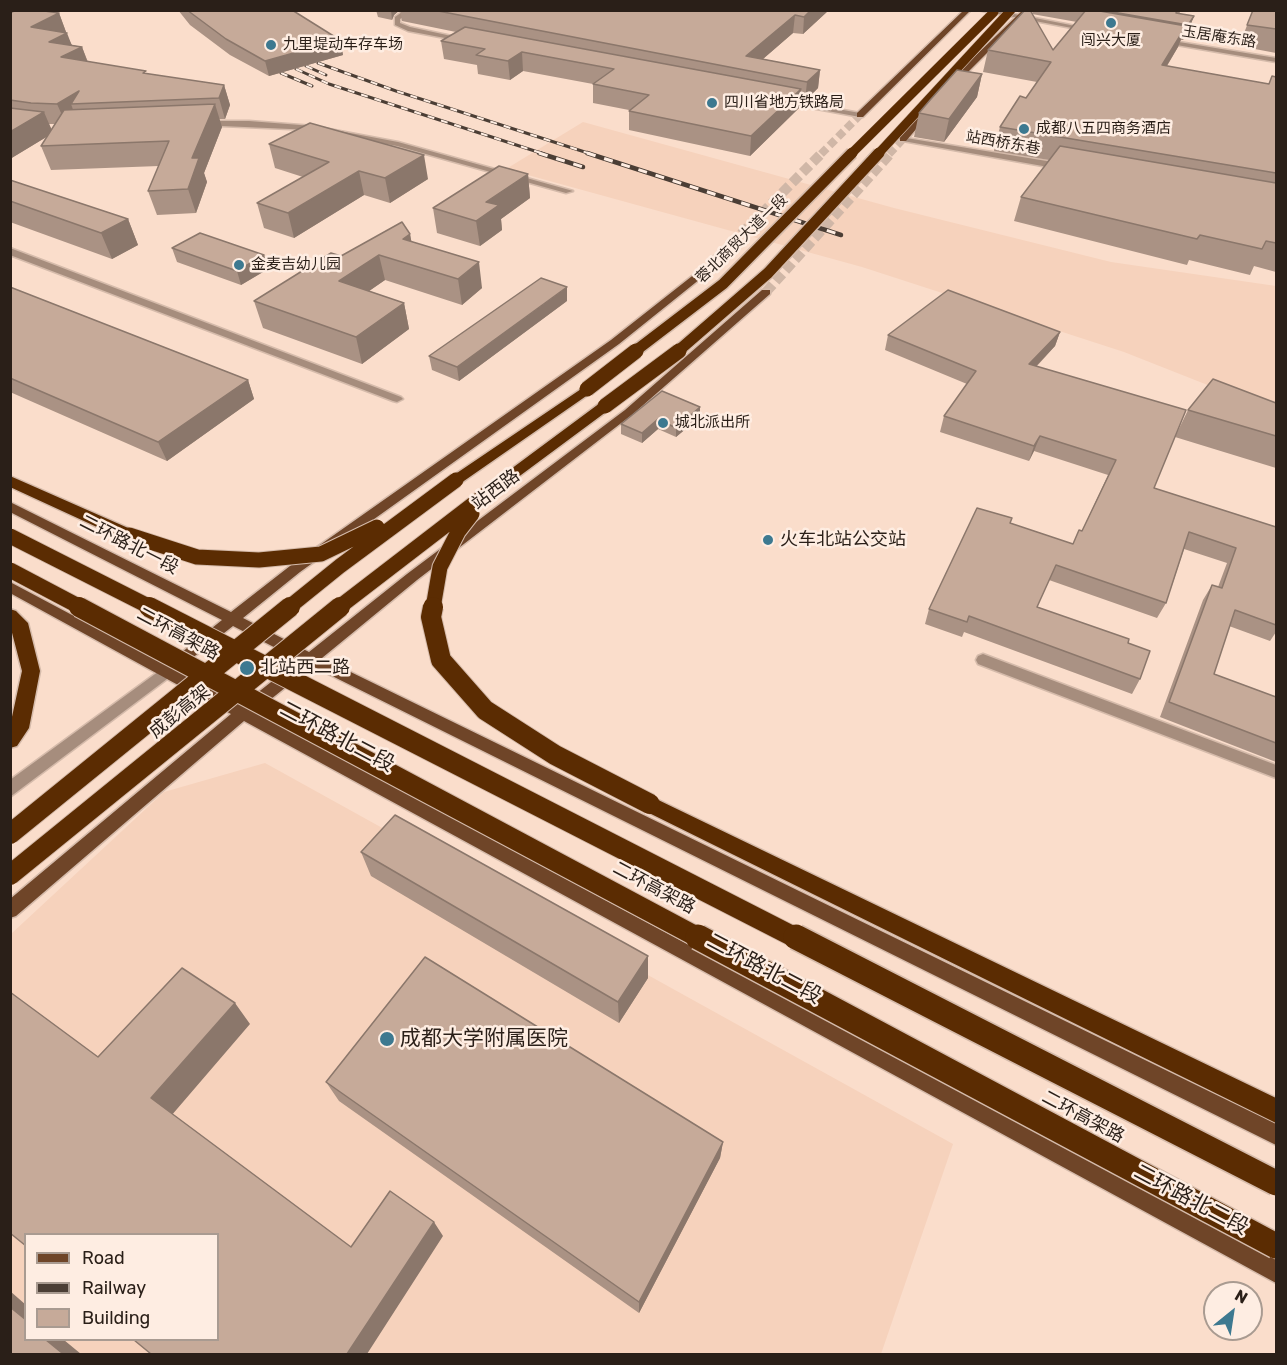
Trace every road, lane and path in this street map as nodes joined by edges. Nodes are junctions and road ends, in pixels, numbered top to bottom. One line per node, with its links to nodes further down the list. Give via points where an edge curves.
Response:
1 (411, 10): 8 (street, via 398,18 397,24)
2 (968, 10): 11 (main road)
3 (980, 10): 5 (street)
4 (1027, 10): 5 (main road, 蓉北商贸大道一段)
5 (1009, 13): 6 (street); 13 (main road, 蓉北商贸大道一段); 20 (highway, 蓉北商贸大道一段, bridge, via 758,246 723,284 587,389); 22 (highway, 蓉北商贸大道一段, bridge, via 768,273 692,341)
6 (1102, 31)
7 (1149, 39): 9 (street, 玉居庵东路)
8 (477, 42)
9 (1276, 60)
10 (767, 98): 11 (street)
11 (860, 115)
12 (188, 123): 15 (street, via 313,128 398,144)
13 (903, 139): 14 (street, 站西桥东巷)
14 (1072, 168)
15 (569, 191)
16 (10, 251): 19 (street)
17 (700, 275): 28 (main road, via 615,342)
18 (766, 292): 29 (main road, 站西路, via 629,412 412,577)
19 (397, 399)
20 (456, 480): 21 (highway, bridge, via 369,532 321,554 260,560 197,557 129,535); 36 (highway, 成彭高架, bridge, via 340,566)
21 (10, 481)
22 (489, 492): 37 (highway, 成彭高架, bridge, via 363,588); 41 (highway, bridge, via 458,532 440,567 431,617 441,660 485,710 555,755 639,798)
23 (10, 506): 28 (main road, 二环路北一段)
24 (10, 536): 43 (highway, 二环高架路, bridge)
25 (10, 570): 44 (highway, 二环高架路, bridge)
26 (10, 587): 31 (main road)
27 (10, 615): 33 (highway, via 19,623 31,671 20,728)
28 (231, 618): 29 (main road); 31 (main road)
29 (311, 660): 32 (main road, 站西路); 42 (main road)
30 (983, 660): 34 (street)
31 (166, 672): 32 (main road, 二环路北二段); 35 (street)
32 (244, 712): 40 (main road); 45 (main road, 二环路北二段)
33 (10, 741)
34 (1276, 772)
35 (10, 790)
36 (10, 834)
37 (47, 846): 38 (highway, 成彭高架, bridge); 39 (highway, bridge)
38 (10, 875)
39 (10, 886)
40 (10, 910)
41 (1276, 1111)
42 (1276, 1135)
43 (1276, 1184)
44 (1276, 1245)
45 (1276, 1272)

